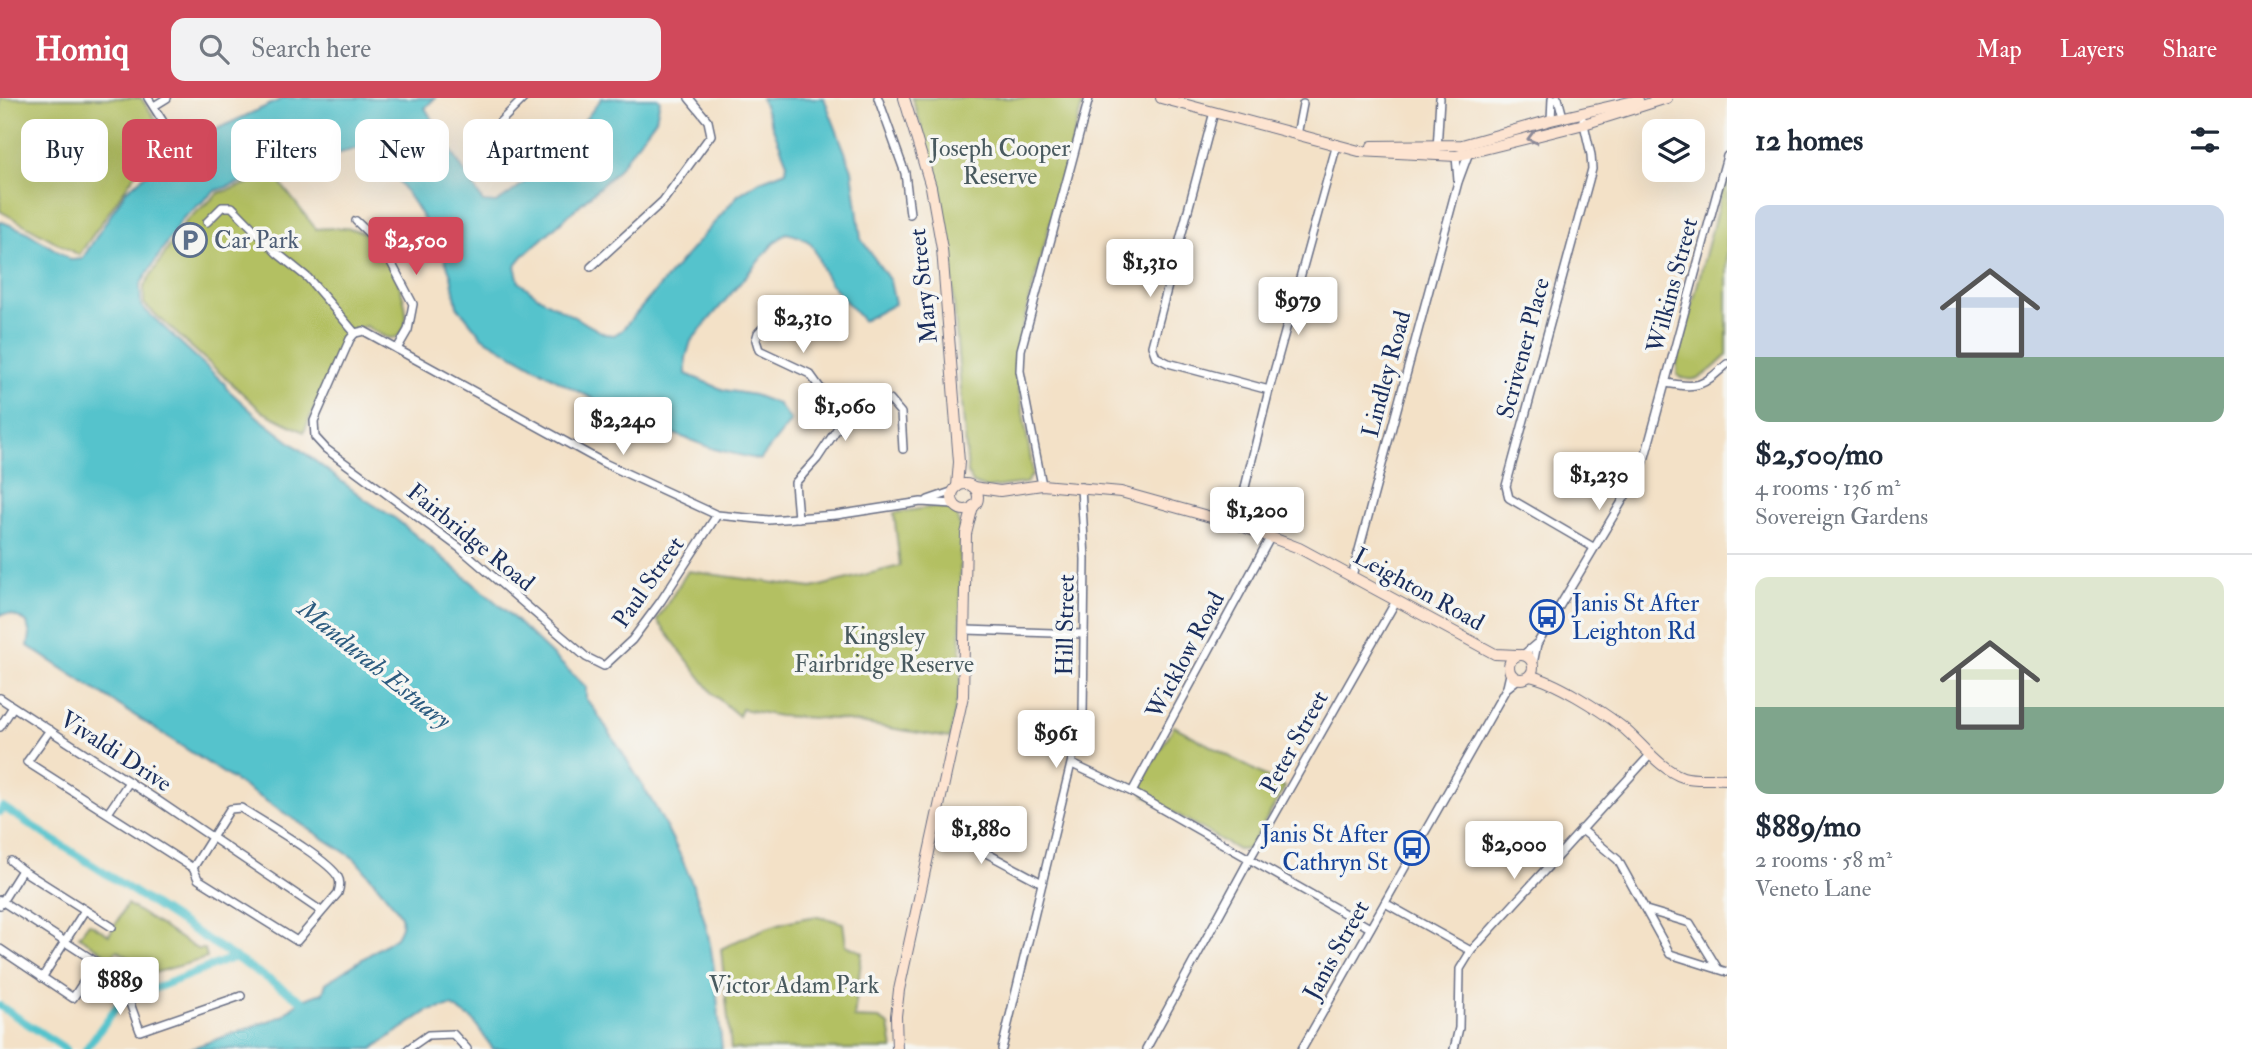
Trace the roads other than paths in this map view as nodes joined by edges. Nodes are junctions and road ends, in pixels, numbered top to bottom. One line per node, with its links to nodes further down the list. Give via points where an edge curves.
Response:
1 (148, 98): 17 (street)
2 (167, 98): 17 (street)
3 (524, 98): 22 (street)
4 (689, 98): 35 (street, via 708,121 711,135 663,201)
5 (878, 98): 32 (street, via 905,173)
6 (897, 98): 18 (street, Mary Street)
7 (904, 98): 18 (street, Mary Street)
8 (1088, 98): 45 (street, via 1021,350 1020,371)
9 (1161, 98): 15 (street)
10 (1440, 98): 28 (street)
11 (1552, 98): 23 (street)
12 (1558, 98): 23 (street)
13 (1646, 98): 20 (street)
14 (1668, 98): 24 (street)
15 (1174, 100): 19 (street)
16 (1303, 104): 26 (street)
17 (154, 106): 21 (street)
18 (906, 110): 44 (street, Mary Street, via 931,187 942,248)
19 (1214, 112): 26 (street); 41 (street, via 1152,346 1157,357 1168,363)
20 (1581, 113): 23 (street); 24 (street, Scrivener Place)
21 (162, 119)
22 (503, 119)
23 (1557, 119): 25 (street); 29 (street)
24 (1584, 124): 25 (street); 58 (street, Scrivener Place, via 1592,169 1506,486 1509,498)
25 (1559, 131): 29 (street, one-way to 29)
26 (1297, 135): 27 (street)
27 (1336, 144): 28 (street, via 1359,151); 41 (street)
28 (1437, 151): 29 (street)
29 (1462, 153): 31 (street, Lindley Road); 31 (street, Lindley Road)
30 (1727, 156): 40 (street, Wilkins Street)
31 (1458, 182): 59 (street, Lindley Road)
32 (910, 214)
33 (356, 221): 38 (street, via 383,247 413,304 408,330)
34 (207, 222): 37 (street, via 227,205 237,211 276,253 308,278)
35 (591, 267)
36 (789, 300): 42 (street, via 758,333 759,350 810,374)
37 (355, 332): 38 (street, via 364,331); 66 (street, Fairbridge Road, via 314,421 315,437 461,549 586,657)
38 (397, 349): 53 (street, via 604,463)
39 (1727, 364): 40 (street, via 1707,382 1693,387)
40 (1666, 383): 58 (street, via 1642,468)
41 (1269, 390): 55 (street)
42 (844, 420): 43 (street, via 876,401 890,400 901,413); 54 (street, via 796,483)
43 (903, 449)
44 (959, 462): 46 (street, Mary Street); 48 (street, Mary Street)
45 (1042, 485): 47 (street, Leighton Road); 49 (street, Leighton Road)
46 (971, 486): 48 (street); 49 (street, Leighton Road); 51 (street, Mary Street, via 977,494)
47 (1081, 486): 55 (street, Leighton Road, via 1121,492); 62 (street, Hill Street)
48 (955, 489): 50 (street); 52 (street, Mary Street)
49 (1000, 491): 51 (street, Leighton Road)
50 (921, 502): 52 (street); 54 (street)
51 (975, 504): 52 (street, via 966,509); 56 (street, Mary Street)
52 (956, 505): 56 (street, Mary Street)
53 (717, 515): 54 (street); 66 (street, Paul Street, via 647,620)
54 (798, 518)
55 (1236, 524): 57 (street, Leighton Road)
56 (966, 534): 61 (street, Mary Street)
57 (1271, 536): 59 (street, Leighton Road); 77 (street, Wicklow Road)
58 (1593, 547): 63 (street)
59 (1352, 576): 60 (street, Leighton Road)
60 (1396, 601): 64 (street, Leighton Road); 82 (street, Peter Street)
61 (966, 630): 62 (street); 79 (street, Mary Street, via 963,696)
62 (1084, 634): 74 (street, Hill Street, via 1083,715)
63 (1537, 644): 65 (street); 67 (street)
64 (1495, 654): 65 (street, Leighton Road); 68 (street, Leighton Road)
65 (1520, 655): 67 (street, via 1528,657); 68 (street, via 1511,661)
66 (604, 666)
67 (1534, 671): 68 (street); 73 (street, via 1622,727)
68 (1513, 674): 88 (street, Janis Street)
69 (0, 698): 70 (street, Vivaldi Drive)
70 (13, 707): 71 (street); 72 (street, Vivaldi Drive)
71 (0, 727)
72 (50, 730): 76 (street, Vivaldi Drive); 78 (street, via 27,762)
73 (1651, 754): 75 (street, via 1684,773); 80 (street)
74 (1072, 764): 77 (street); 86 (street, Hill Street)
75 (1727, 777)
76 (129, 782): 78 (street); 81 (street, Vivaldi Drive)
77 (1132, 792): 82 (street)
78 (108, 813): 84 (street)
79 (934, 825): 86 (street); 105 (street, Mary Street, via 898,990)
80 (1581, 829): 90 (street, via 1618,860); 96 (street)
81 (211, 836): 84 (street); 91 (street, Vivaldi Drive); 91 (street, via 230,809 241,808 308,851 338,875 340,884 338,893)
82 (1249, 860): 93 (street); 107 (street, Peter Street)
83 (11, 861): 85 (street)
84 (193, 868): 91 (street, via 198,878 297,941)
85 (22, 870): 87 (street); 89 (street)
86 (1042, 883): 106 (street, Hill Street)
87 (1, 903): 94 (street)
88 (1385, 903): 93 (street, Janis Street); 96 (street)
89 (85, 910): 92 (street); 94 (street)
90 (1646, 910): 98 (street, via 1690,923); 98 (street, via 1670,954)
91 (321, 911)
92 (112, 928)
93 (1370, 928): 108 (street, Janis Street)
94 (65, 942): 97 (street); 100 (street)
95 (0, 949): 100 (street)
96 (1471, 950): 102 (street, via 1460,970)
97 (96, 963): 100 (street, via 73,998); 101 (street, via 121,978 140,1031)
98 (1718, 969): 99 (street)
99 (1727, 972)
100 (42, 978)
101 (241, 996)
102 (1457, 1048)
103 (408, 1049): 104 (street, via 428,1035 453,1034)
104 (467, 1049)
105 (897, 1049)
106 (1002, 1049)
107 (1146, 1049)
108 (1303, 1049)

